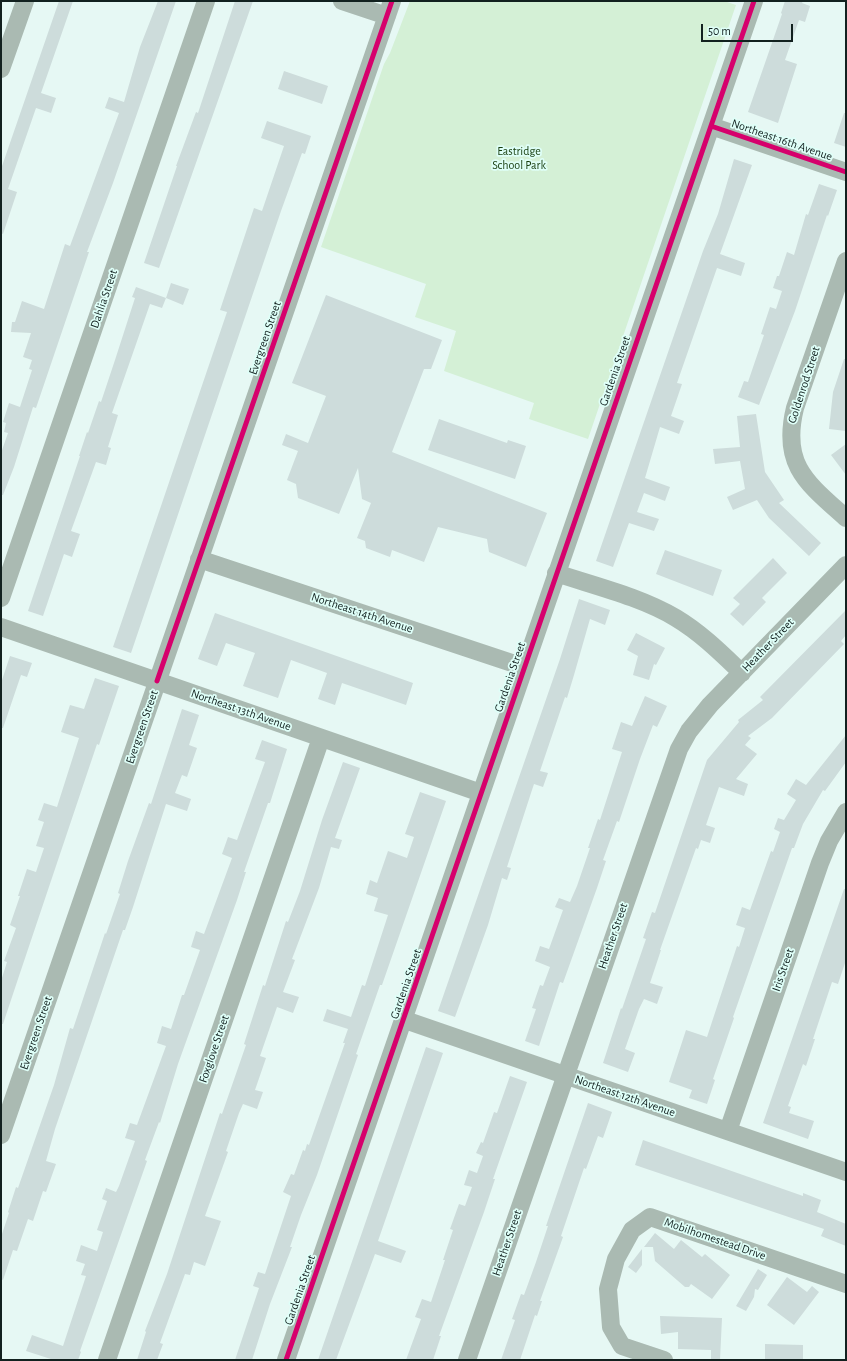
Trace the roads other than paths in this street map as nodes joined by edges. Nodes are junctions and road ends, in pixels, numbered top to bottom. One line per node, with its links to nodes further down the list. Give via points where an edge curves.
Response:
1 (25, 1): 6 (street)
2 (206, 1): 14 (street, Dahlia Street)
3 (342, 1): 5 (street)
4 (754, 1): 7 (street, Gardenia Street)
5 (389, 9): 11 (street, Evergreen Street)
6 (1, 69)
7 (711, 126): 8 (street, Northeast 16th Avenue); 13 (street, Gardenia Street)
8 (846, 172)
9 (846, 261): 10 (street, Goldenrod Street, via 795,408 790,444 799,471 812,487)
10 (846, 518)
11 (199, 559): 16 (street, Northeast 14th Avenue); 18 (street, Evergreen Street)
12 (846, 565): 17 (street, Heather Street)
13 (556, 573): 16 (street, Gardenia Street); 17 (street, via 655,607 708,641)
14 (1, 598)
15 (1, 627): 18 (street, Northeast 13th Avenue)
16 (524, 667): 20 (street, Gardenia Street)
17 (742, 673): 23 (street, Heather Street, via 700,716 679,749)
18 (157, 681): 19 (street, Northeast 13th Avenue); 25 (street, Evergreen Street)
19 (321, 738): 20 (street, Northeast 13th Avenue); 28 (street, Foxglove Street)
20 (481, 793): 22 (street, Gardenia Street)
21 (846, 812): 24 (street, Iris Street, via 820,862)
22 (405, 1020): 23 (street, Northeast 12th Avenue); 29 (street, Gardenia Street)
23 (565, 1075): 24 (street, Northeast 12th Avenue); 30 (street, Heather Street)
24 (728, 1131): 26 (street, Northeast 12th Avenue)
25 (1, 1135)
26 (846, 1172)
27 (846, 1284): 31 (street, Mobilhomestead Drive, via 650,1217 632,1230 616,1259 608,1289 611,1327 622,1346)
28 (107, 1360)
29 (286, 1360)
30 (467, 1360)
31 (664, 1360)

